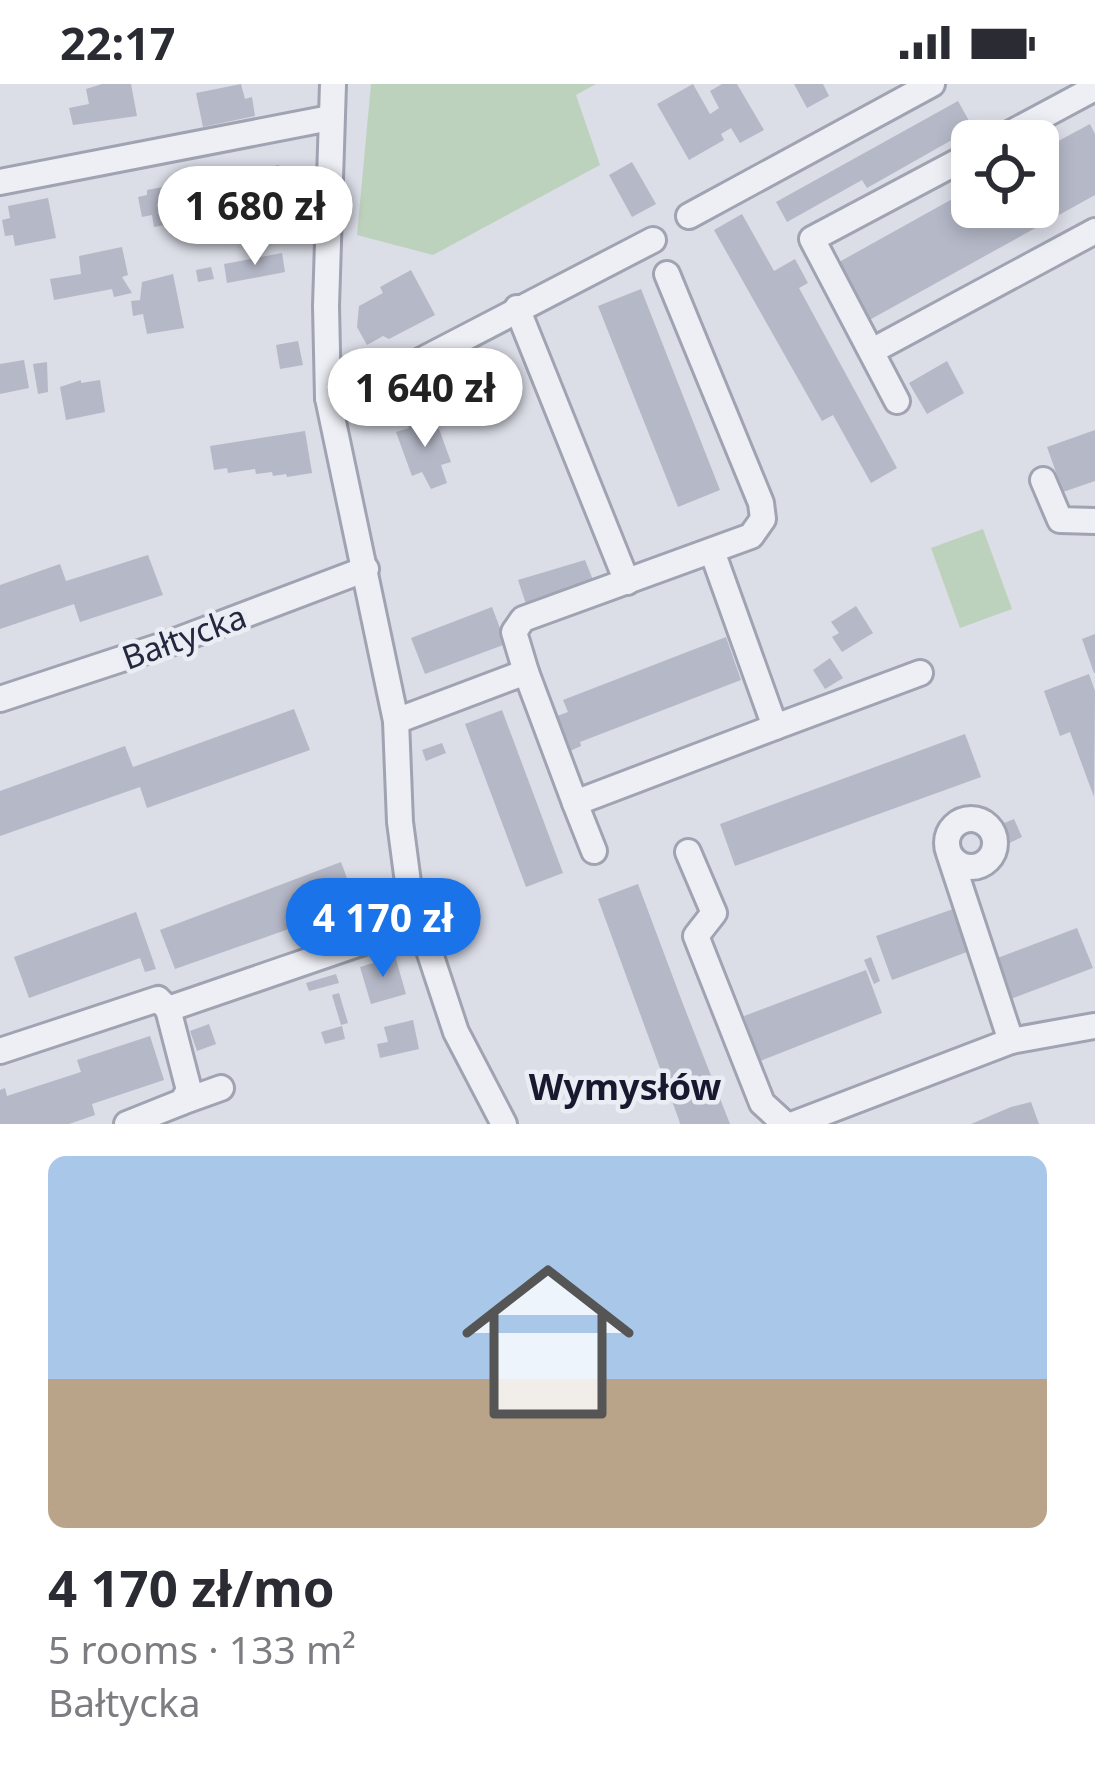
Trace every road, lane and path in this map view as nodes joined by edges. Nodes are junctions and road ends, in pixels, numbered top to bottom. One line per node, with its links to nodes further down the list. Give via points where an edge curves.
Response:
1 (333, 84): 4 (street)
2 (932, 84): 8 (street)
3 (1095, 88): 5 (street)
4 (330, 118): 7 (street); 14 (street)
5 (1035, 120)
6 (951, 165): 13 (street, via 812,239)
7 (0, 182)
8 (689, 216)
9 (1095, 231): 13 (street)
10 (653, 240): 12 (street)
11 (667, 274): 18 (street, via 761,503 763,519 751,536)
12 (517, 308): 14 (street, via 372,386); 20 (street)
13 (872, 351): 15 (street)
14 (328, 398): 19 (street)
15 (897, 400)
16 (1043, 480): 17 (street, via 1060,520)
17 (1095, 521)
18 (712, 551): 20 (street); 25 (street)
19 (366, 569): 23 (street, Bałtycka); 24 (street)
20 (627, 582): 21 (street, via 516,625)
21 (526, 672): 24 (street); 26 (street)
22 (920, 674): 25 (street)
23 (0, 699)
24 (396, 721): 32 (street, via 400,822)
25 (775, 728): 26 (street)
26 (575, 803): 28 (street)
27 (1019, 848): 31 (street)
28 (594, 851)
29 (688, 853): 41 (street, via 714,913 696,936 762,1103)
30 (950, 856): 31 (street, via 972,868); 31 (street, via 953,826 981,820 994,840); 35 (street)
31 (987, 862)
32 (418, 923): 33 (street); 40 (street, via 456,1032)
33 (168, 1009): 36 (street, via 158,999); 38 (street, via 189,1090)
34 (1094, 1027): 35 (street)
35 (1011, 1041): 41 (street)
36 (0, 1051)
37 (221, 1088): 38 (street)
38 (182, 1102): 39 (street)
39 (128, 1124)
40 (504, 1124)
41 (789, 1124)

